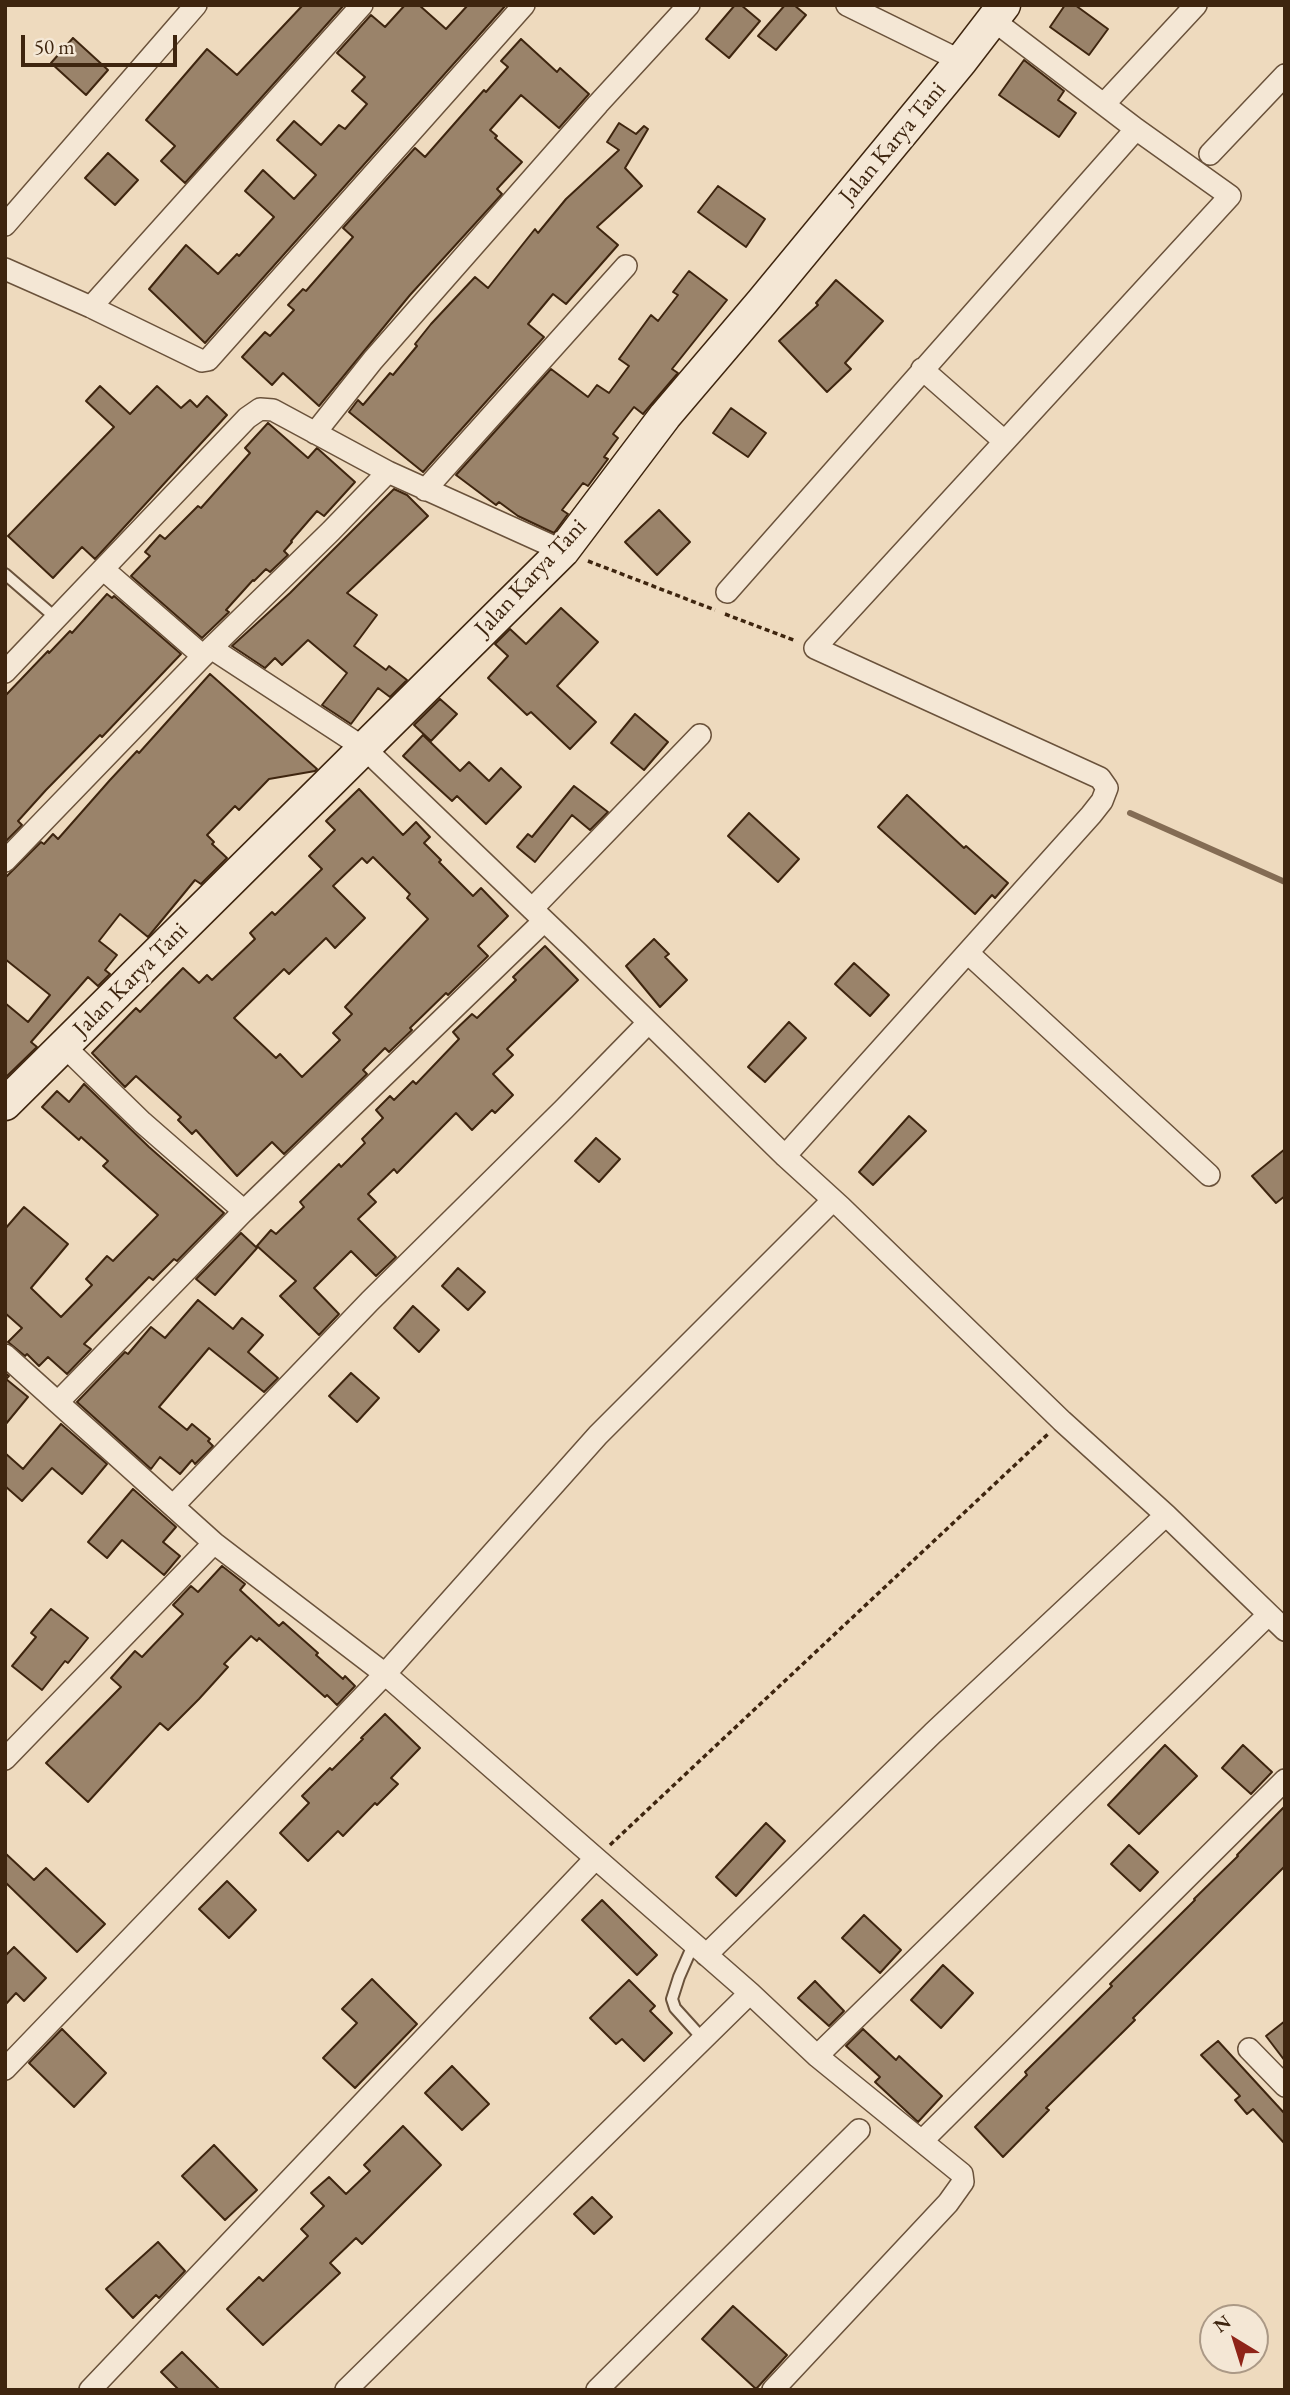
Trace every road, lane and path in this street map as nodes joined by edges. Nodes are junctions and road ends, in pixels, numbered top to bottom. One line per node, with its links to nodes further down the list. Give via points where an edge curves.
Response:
1 (196, 5): 13 (street)
2 (362, 5): 16 (street)
3 (524, 5): 16 (street, via 208,360)
4 (689, 5): 18 (street, via 398,331)
5 (847, 5): 8 (street)
6 (1196, 5): 10 (street)
7 (999, 12): 8 (street, Jalan Karya Tani); 10 (street)
8 (961, 61): 22 (street, Jalan Karya Tani, via 665,416)
9 (1285, 75): 12 (street)
10 (1105, 103): 11 (street)
11 (1136, 129): 17 (street); 19 (street, via 1230,196)
12 (1210, 154)
13 (5, 225)
14 (626, 266): 21 (street)
15 (5, 269): 16 (street)
16 (91, 307)
17 (922, 369): 19 (street); 25 (street)
18 (316, 433): 20 (street); 23 (street, via 273,410 254,411)
19 (1004, 441): 27 (street)
20 (388, 472): 21 (street); 28 (street)
21 (425, 490): 22 (street)
22 (563, 551): 27 (path); 31 (street, Jalan Karya Tani)
23 (103, 569): 26 (street); 28 (street)
24 (5, 573): 26 (lane)
25 (727, 592)
26 (56, 618): 29 (street)
27 (815, 648): 34 (street, via 1105,783 1106,794 1091,816)
28 (207, 652): 31 (street); 32 (street)
29 (5, 671)
30 (701, 734): 33 (street)
31 (364, 748): 33 (street); 36 (street, Jalan Karya Tani)
32 (5, 861)
33 (538, 915): 35 (street); 41 (street)
34 (969, 954): 38 (street); 39 (street)
35 (648, 1023): 38 (street); 45 (street)
36 (65, 1047): 37 (street, Jalan Karya Tani); 41 (street)
37 (5, 1104)
38 (785, 1156): 40 (street)
39 (1209, 1175)
40 (833, 1200): 44 (street); 50 (street, via 598,1435)
41 (244, 1211): 43 (street)
42 (5, 1355): 43 (street)
43 (59, 1401): 45 (street)
44 (1062, 1421): 46 (street); 53 (path)
45 (173, 1506): 47 (street)
46 (1166, 1515): 48 (street); 54 (street)
47 (214, 1543): 50 (street); 51 (street)
48 (1268, 1615): 49 (street); 58 (street)
49 (1285, 1630)
50 (386, 1674): 53 (street); 59 (street)
51 (5, 1759)
52 (1285, 1780): 62 (street)
53 (595, 1859): 54 (street); 63 (street)
54 (700, 1950): 55 (street); 56 (lane, via 679,1977 672,1999)
55 (750, 1993): 56 (street); 58 (street)
56 (704, 2039): 64 (street)
57 (1249, 2049): 60 (street)
58 (817, 2056): 62 (street)
59 (5, 2069)
60 (1285, 2086)
61 (859, 2130): 65 (street)
62 (923, 2140): 66 (street, via 962,2174 959,2189)
63 (90, 2390)
64 (346, 2390)
65 (597, 2390)
66 (773, 2390)

